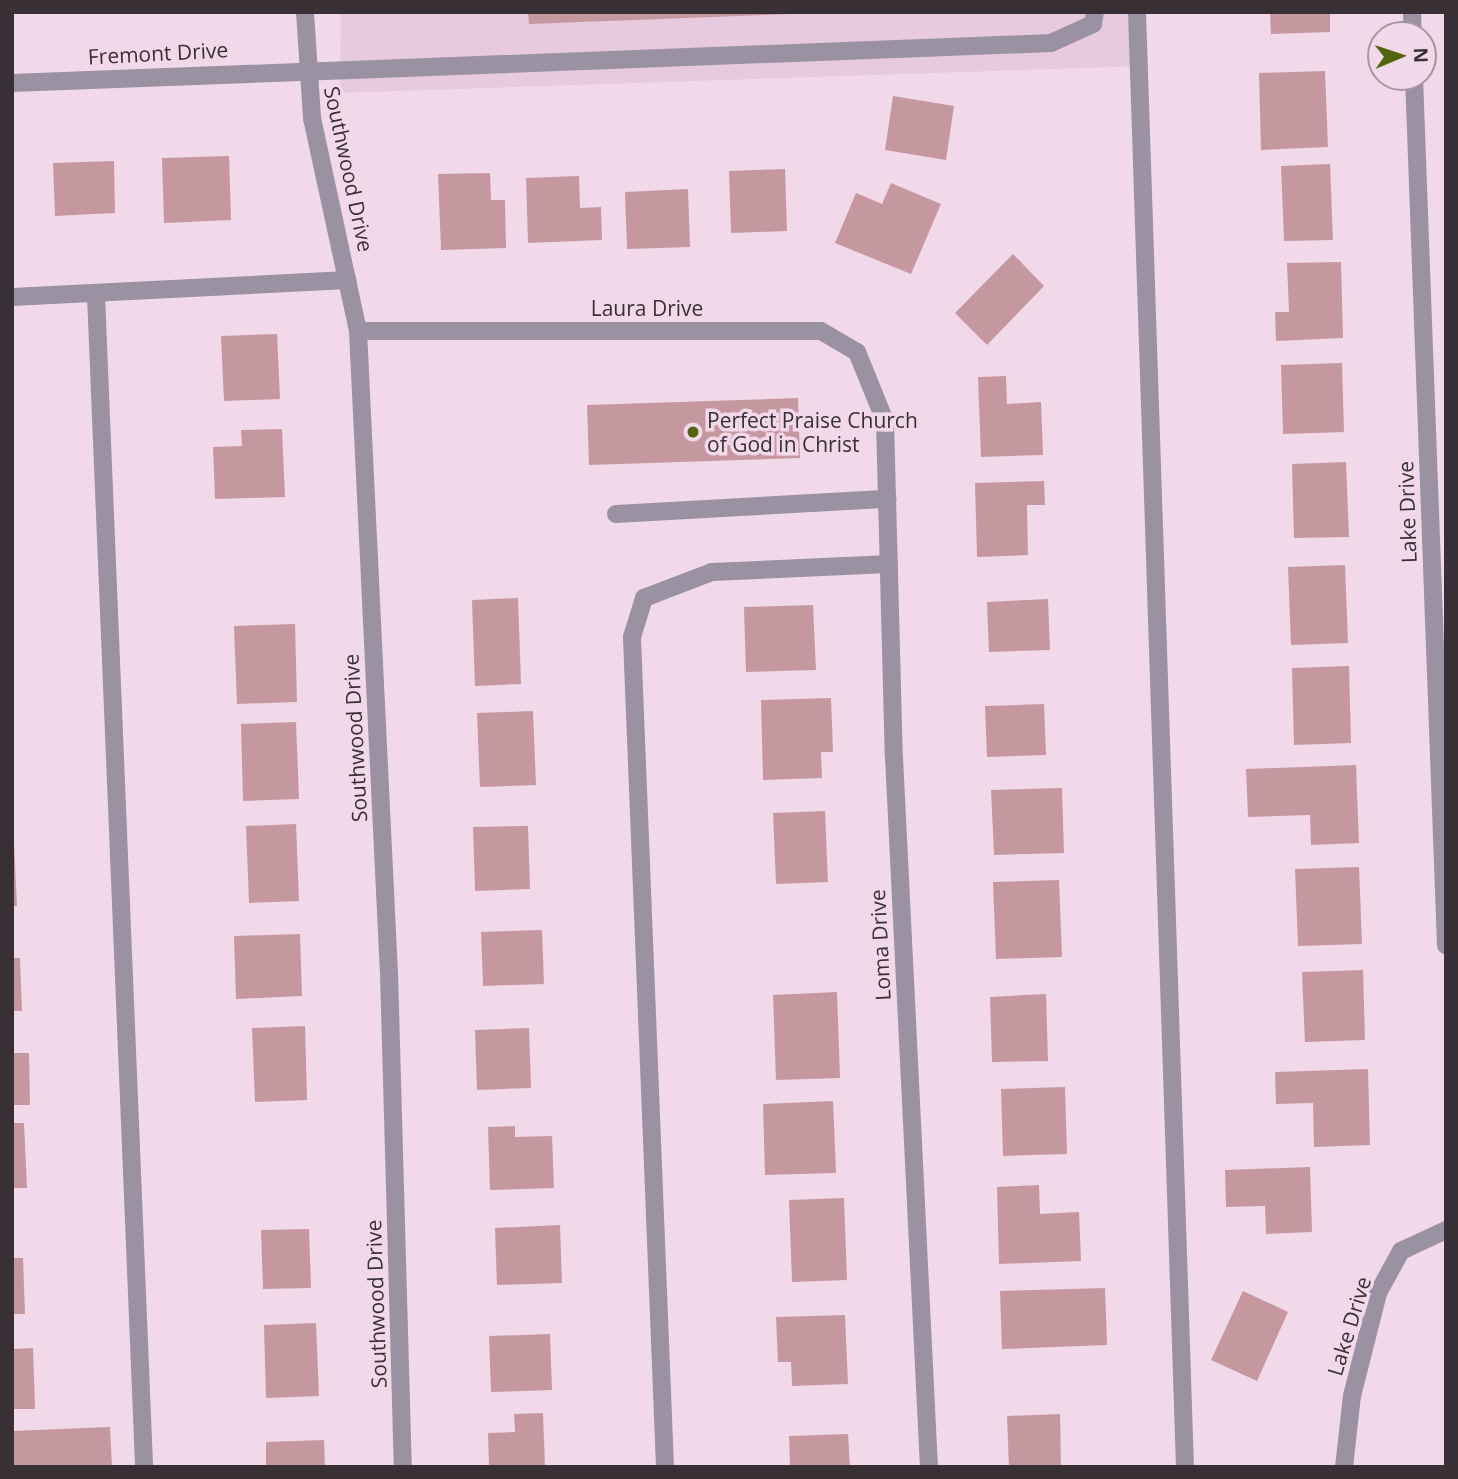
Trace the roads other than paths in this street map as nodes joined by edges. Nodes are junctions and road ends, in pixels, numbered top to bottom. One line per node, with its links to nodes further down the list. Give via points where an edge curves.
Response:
1 (305, 12): 4 (street, Southwood Drive)
2 (1095, 12): 4 (street, Fremont Drive, via 1093,24 1051,43)
3 (1137, 12): 21 (street)
4 (305, 69): 5 (street, Fremont Drive); 7 (street, Southwood Drive)
5 (12, 83)
6 (1415, 91): 15 (street, Lake Drive)
7 (348, 280): 8 (street); 10 (street, Southwood Drive)
8 (96, 295): 9 (street); 17 (street)
9 (12, 297)
10 (358, 331): 11 (street, Laura Drive, via 821,331 858,352); 18 (street, Southwood Drive, via 388,959)
11 (886, 421): 12 (street, Loma Drive)
12 (888, 499): 13 (street); 14 (street, Loma Drive)
13 (616, 514)
14 (889, 564): 19 (street, via 712,572 645,598 632,636); 20 (street, Loma Drive)
15 (1446, 945)
16 (1446, 1230): 22 (street, Lake Drive, via 1401,1251 1378,1293 1352,1396)
17 (144, 1467)
18 (403, 1467)
19 (665, 1467)
20 (929, 1467)
21 (1185, 1467)
22 (1344, 1467)

